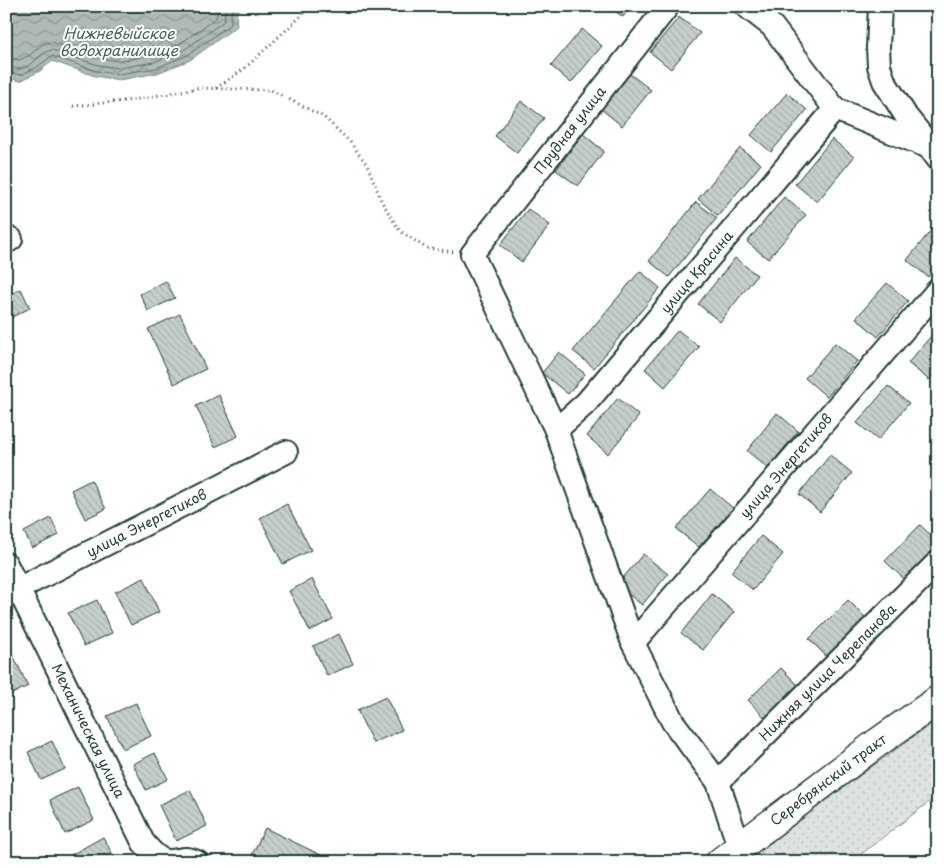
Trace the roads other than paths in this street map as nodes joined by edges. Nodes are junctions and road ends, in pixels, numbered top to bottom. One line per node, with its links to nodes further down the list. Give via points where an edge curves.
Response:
1 (668, 6): 7 (street, Прудная улица, via 472,254)
2 (746, 6): 4 (street, via 772,26)
3 (880, 6): 5 (street, via 878,48 884,81 902,110)
4 (835, 109): 5 (street); 7 (street, улица Красина, via 586,403)
5 (935, 147)
6 (938, 290): 12 (street, улица Энергетиков)
7 (556, 430): 12 (street)
8 (286, 452): 11 (street, улица Энергетиков)
9 (938, 562): 14 (street, Нижняя улица Черепанова)
10 (6, 564): 11 (street, Механическая улица)
11 (12, 591): 16 (street, Механическая улица, via 143,842 167,861 185,858)
12 (633, 643): 14 (street, via 673,722)
13 (938, 700): 15 (main road, Серебрянский тракт)
14 (718, 782): 15 (street)
15 (726, 858)
16 (197, 862)

